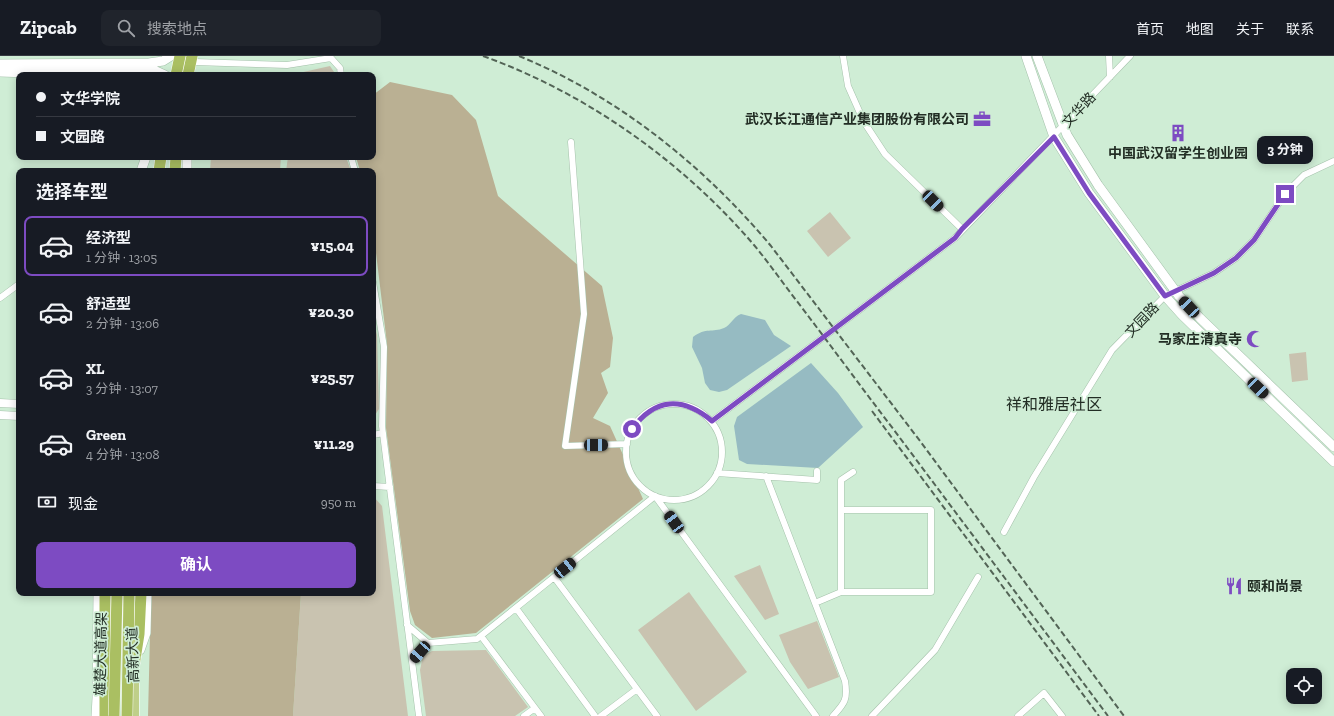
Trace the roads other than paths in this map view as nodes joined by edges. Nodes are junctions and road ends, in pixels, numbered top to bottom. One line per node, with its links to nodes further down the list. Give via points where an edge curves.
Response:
1 (171, 56): 10 (main road, via 163,61 149,63)
2 (176, 56): 14 (main road)
3 (180, 56): 15 (highway, bridge)
4 (843, 56): 25 (street, via 848,86 864,122 885,154)
5 (1026, 56): 22 (main road)
6 (1037, 56): 21 (main road)
7 (1109, 56): 20 (street)
8 (1130, 56): 20 (street, 文华路)
9 (194, 58): 16 (highway, bridge); 17 (main road); 18 (street, via 287,65 331,58)
10 (0, 64)
11 (0, 72): 19 (main road)
12 (39, 72): 13 (main road, via 68,69)
13 (158, 72)
14 (173, 72)
15 (177, 72)
16 (189, 72)
17 (192, 72)
18 (341, 72)
19 (16, 73)
20 (1110, 77): 21 (street, 文华路)
21 (1064, 126): 22 (street, 文华路); 27 (main road, via 1098,185)
22 (1054, 137): 25 (street, 文华路); 28 (main road, via 1089,193)
23 (571, 142): 38 (street, via 584,314 564,446)
24 (1334, 161): 27 (street, 文园路, via 1304,175 1285,194 1254,240 1236,258 1214,273)
25 (962, 229): 35 (street, 文华路, via 955,238)
26 (16, 286): 29 (street)
27 (1176, 291): 28 (street, 文园路); 39 (main road, via 1200,318)
28 (1165, 296): 40 (main road); 49 (street, 文园路, via 1112,350 1034,477)
29 (0, 298)
30 (376, 300): 36 (street, via 384,347)
31 (0, 403): 32 (street)
32 (16, 404)
33 (0, 414): 34 (street)
34 (16, 416)
35 (712, 421): 38 (street, via 700,411 685,405 669,404 654,408 636,423); 43 (street, via 720,435 722,451)
36 (383, 433): 37 (street); 46 (street)
37 (376, 434)
38 (627, 444): 47 (street, via 627,460 632,475 642,488)
39 (1334, 447)
40 (1334, 462)
41 (817, 471): 44 (street, via 817,480)
42 (853, 472): 48 (street, via 841,480)
43 (717, 473): 44 (street); 47 (street, via 713,481 701,492 687,498 671,500)
44 (766, 476): 59 (street)
45 (376, 486): 46 (street)
46 (390, 487): 61 (street)
47 (656, 496): 50 (street); 81 (street)
48 (841, 510): 52 (street); 52 (street, via 931,510 931,592)
49 (1004, 532)
50 (554, 577): 60 (street); 68 (street)
51 (978, 577): 83 (street, via 935,650)
52 (841, 592): 59 (street)
53 (108, 596): 65 (main road, 高新大道)
54 (108, 596): 71 (highway, 雄楚大道高架, bridge)
55 (108, 596): 71 (main road, via 98,698)
56 (129, 596): 72 (highway, 雄楚大道高架, bridge)
57 (140, 596): 62 (main road, 高新大道)
58 (140, 596): 67 (highway, via 140,634)
59 (815, 603): 82 (street, via 845,681 847,694 844,705)
60 (516, 608): 63 (street); 78 (street)
61 (407, 625): 64 (street); 66 (street)
62 (132, 634): 65 (main road, via 131,661 121,671); 67 (main road, 高新大道)
63 (481, 636): 64 (street, via 477,639); 70 (street)
64 (428, 643): 66 (street)
65 (112, 661): 71 (main road, 高新大道)
66 (412, 661): 75 (street)
67 (134, 666): 69 (main road, 高新大道)
68 (637, 689): 79 (street); 80 (street)
69 (134, 704): 73 (main road, 高新大道); 74 (main road)
70 (535, 708): 76 (street); 77 (street)
71 (106, 715)
72 (127, 716)
73 (134, 716)
74 (139, 716)
75 (419, 716)
76 (524, 716)
77 (542, 716)
78 (595, 716)
79 (601, 716)
80 (656, 716)
81 (816, 716)
82 (833, 716)
83 (872, 716)
84 (1018, 716): 85 (street, via 1044,693)
85 (1062, 716)

